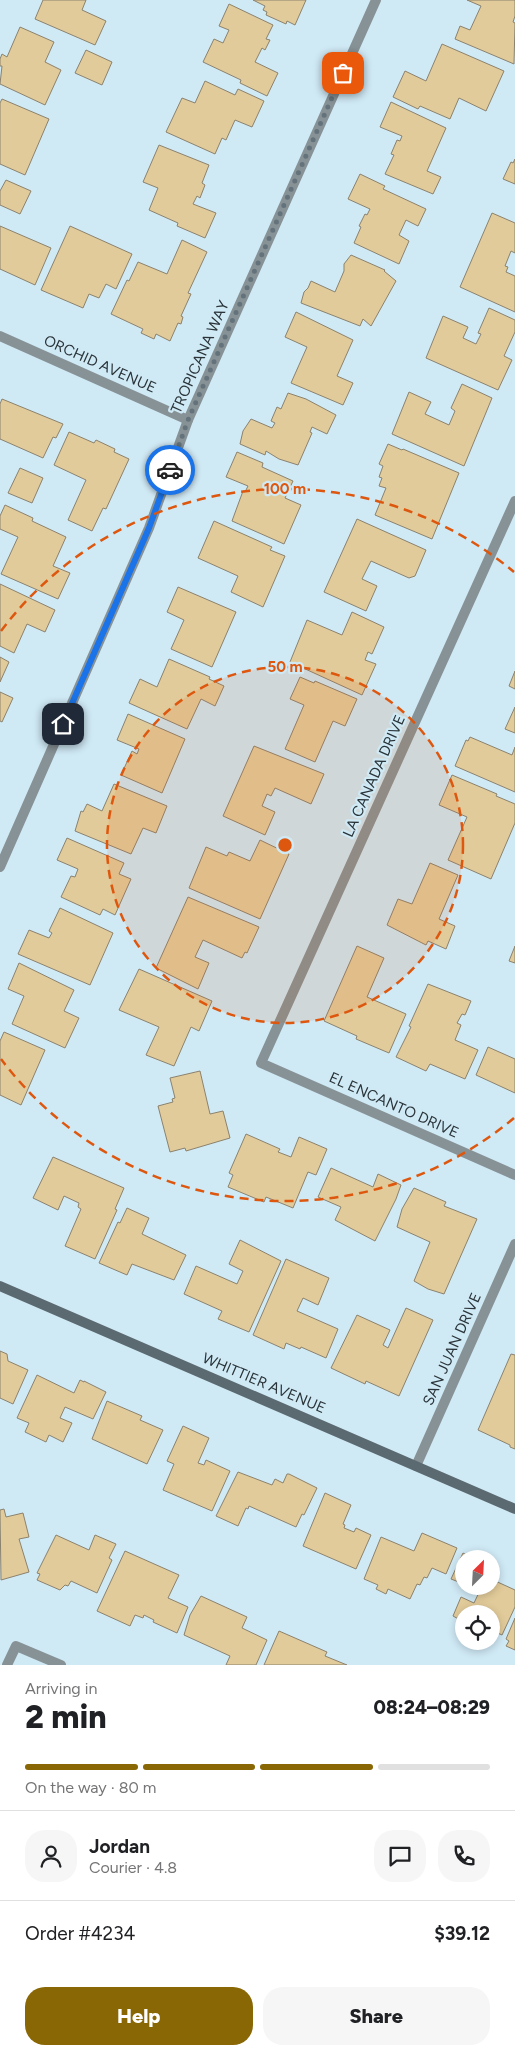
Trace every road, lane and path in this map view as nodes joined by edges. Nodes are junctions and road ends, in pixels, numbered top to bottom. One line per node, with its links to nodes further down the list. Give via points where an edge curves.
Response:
1 (376, 0): 3 (street, TROPICANA WAY)
2 (0, 336): 3 (street, ORCHID AVENUE)
3 (188, 420): 5 (street, TROPICANA WAY, via 149,528)
4 (515, 501): 6 (street, LA CANADA DRIVE)
5 (0, 867)
6 (261, 1063): 7 (street, EL ENCANTO DRIVE)
7 (515, 1175)
8 (515, 1244): 10 (street, SAN JUAN DRIVE)
9 (0, 1286): 10 (street, WHITTIER AVENUE)
10 (416, 1466): 11 (street, WHITTIER AVENUE)
11 (515, 1510)
12 (7, 1665): 13 (street, via 16,1646)
13 (61, 1665)

